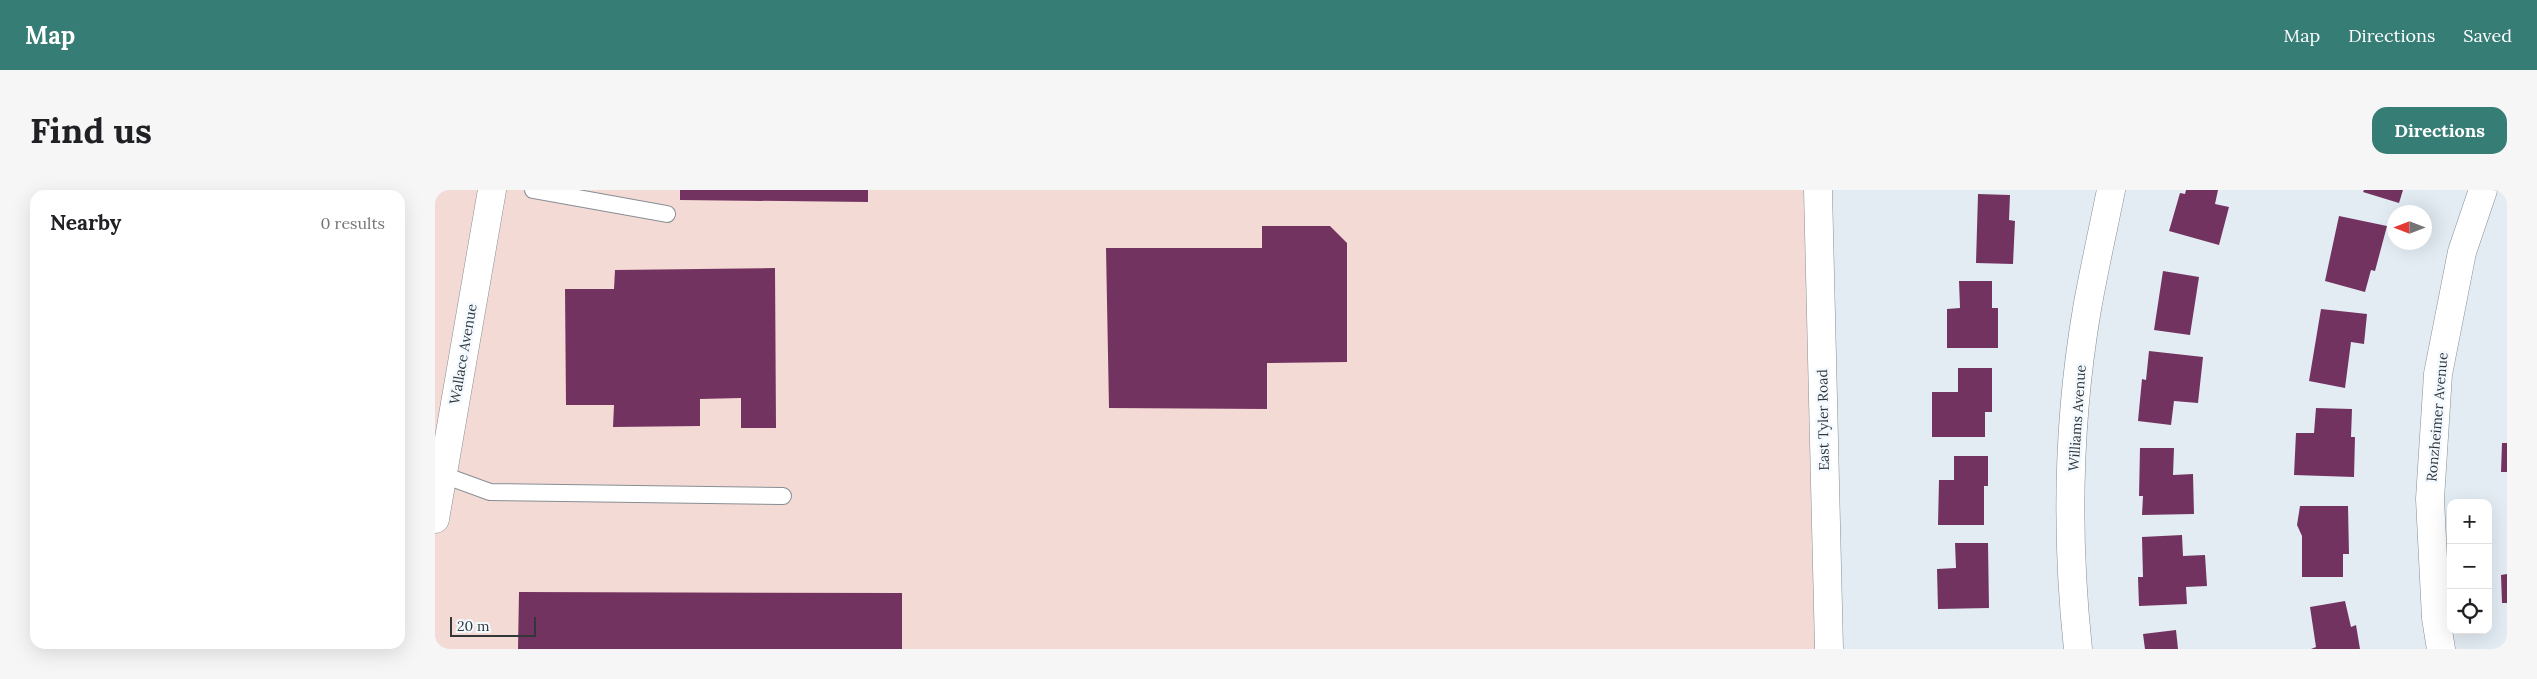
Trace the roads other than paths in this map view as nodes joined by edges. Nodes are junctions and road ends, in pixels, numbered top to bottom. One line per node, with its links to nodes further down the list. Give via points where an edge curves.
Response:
1 (492, 190): 7 (street, Wallace Avenue)
2 (533, 190): 6 (lane)
3 (1818, 190): 10 (street, East Tyler Road)
4 (2111, 190): 11 (street, Williams Avenue, via 2087,310 2072,441 2072,595)
5 (2483, 190): 12 (street, Ronzheimer Avenue, via 2462,252 2439,374 2430,499 2436,618)
6 (667, 214)
7 (439, 474): 8 (lane, via 490,492); 9 (street, Wallace Avenue)
8 (783, 496)
9 (435, 519)
10 (1829, 649)
11 (2078, 649)
12 (2441, 649)

